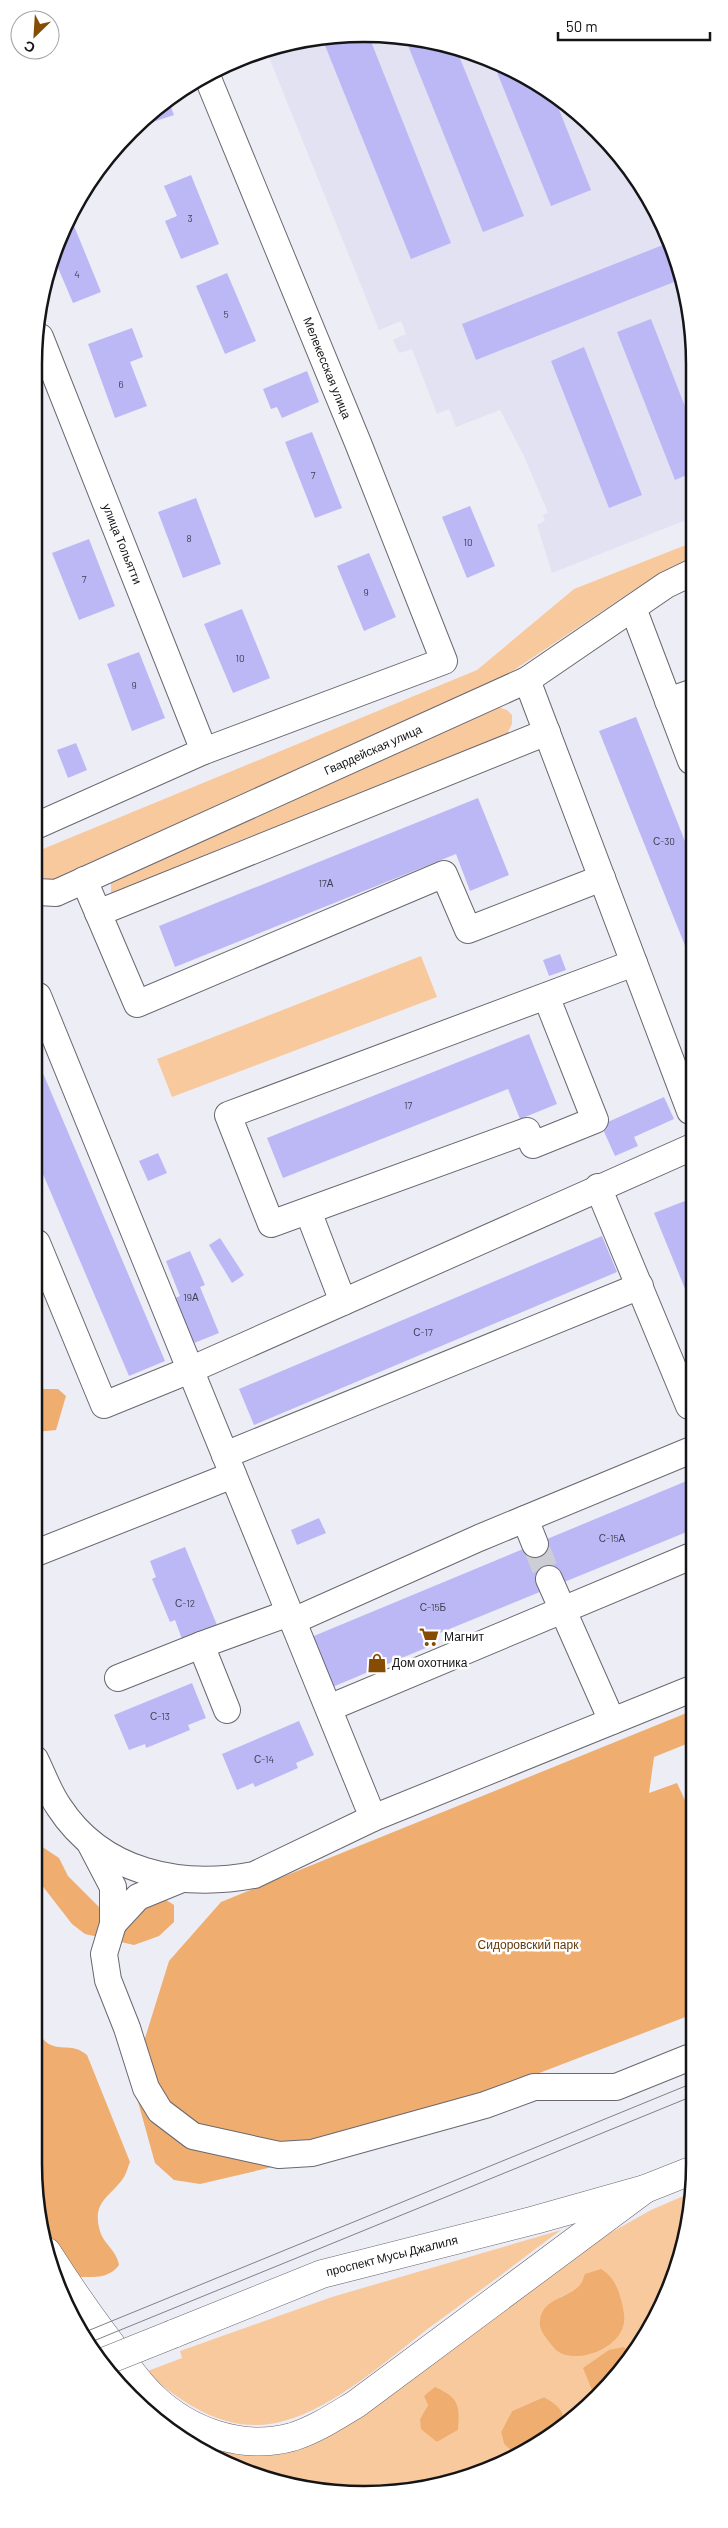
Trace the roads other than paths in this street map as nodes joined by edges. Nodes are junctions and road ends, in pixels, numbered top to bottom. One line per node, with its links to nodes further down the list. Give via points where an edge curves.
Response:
1 (209, 83): 9 (street, Мелекесская улица, via 444,661)
2 (43, 345): 9 (street, улица Тольятти)
3 (686, 575): 4 (street, Гвардейская улица)
4 (633, 608): 5 (street, Гвардейская улица); 6 (street)
5 (527, 680): 7 (street); 12 (street, Гвардейская улица)
6 (680, 697): 8 (street)
7 (546, 732): 11 (street); 14 (street)
8 (686, 734)
9 (204, 751): 10 (street)
10 (42, 823)
11 (602, 878): 14 (street, via 468,930 444,874 137,1004); 15 (street)
12 (84, 880): 13 (street, Гвардейская улица, via 56,893); 14 (street)
13 (42, 892)
14 (98, 913)
15 (634, 963): 16 (street); 18 (street)
16 (546, 996): 21 (street, via 595,1120 533,1145 527,1131); 21 (street, via 228,1114 271,1224)
17 (42, 1006): 25 (street)
18 (686, 1100)
19 (686, 1150): 20 (street)
20 (598, 1187): 23 (street); 24 (street)
21 (308, 1211): 24 (street)
22 (42, 1255): 25 (street, via 104,1405)
23 (640, 1286): 26 (street); 28 (street)
24 (342, 1302): 25 (street)
25 (190, 1370): 28 (street)
26 (686, 1396)
27 (686, 1452): 29 (street)
28 (229, 1465): 31 (street); 35 (street)
29 (525, 1519): 30 (street); 35 (street)
30 (535, 1544)
31 (42, 1550)
32 (686, 1558): 34 (street)
33 (549, 1579): 34 (street)
34 (563, 1610): 39 (street); 41 (street)
35 (291, 1617): 36 (street); 39 (street)
36 (201, 1645): 37 (street); 40 (street)
37 (118, 1678)
38 (686, 1691): 41 (street)
39 (328, 1708): 43 (street)
40 (227, 1710)
41 (612, 1721): 43 (street)
42 (42, 1773): 44 (street, via 58,1806)
43 (373, 1818): 45 (street, via 254,1875 226,1879)
44 (90, 1843): 45 (street, via 135,1870); 46 (street, via 113,1887)
45 (185, 1878): 46 (street, via 138,1897)
46 (113, 1924): 47 (street, via 104,1954 108,1980 146,2088 160,2112 179,2127 194,2136 214,2141 279,2155 312,2153 485,2105 534,2087 616,2087)
47 (686, 2059)
48 (686, 2173): 49 (main road, проспект Мусы Джалиля)
49 (644, 2188): 50 (main road, via 356,2404 292,2437 259,2442 230,2439 178,2418 152,2396 132,2372); 51 (main road, проспект Мусы Джалиля, bridge, via 535,2220 322,2274)
50 (64, 2278)
51 (109, 2360)

